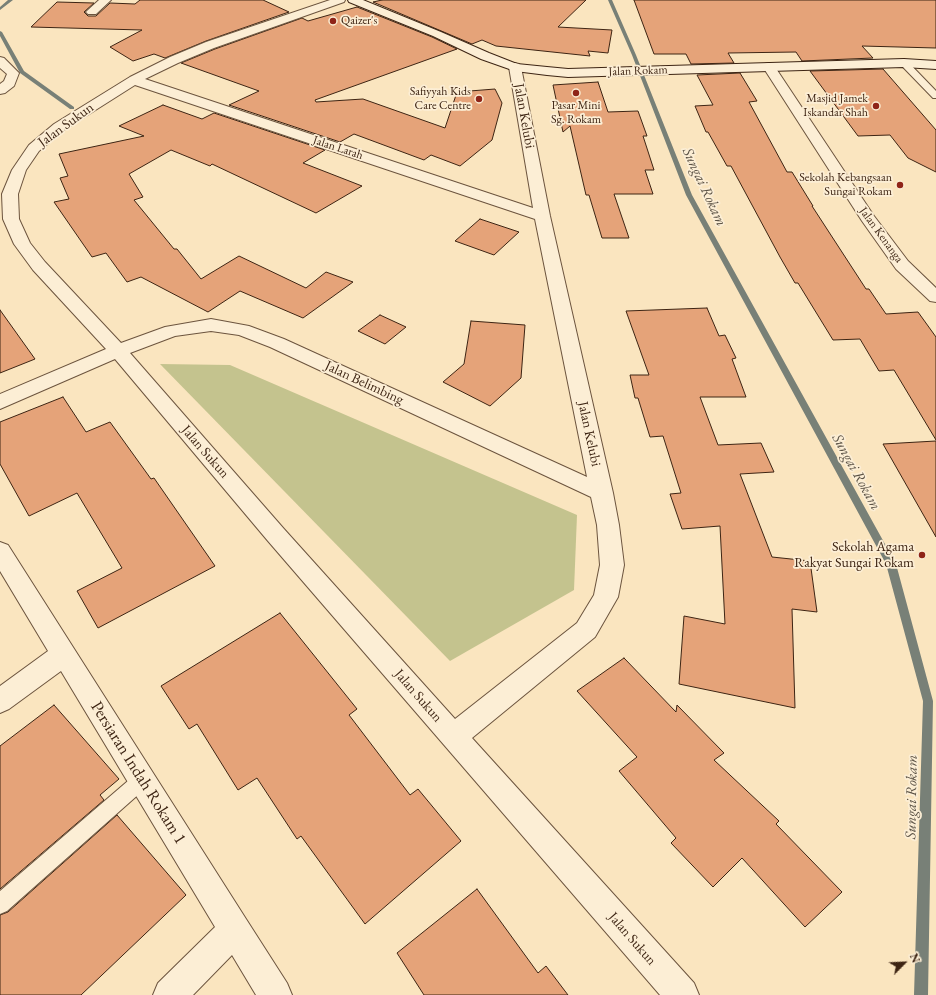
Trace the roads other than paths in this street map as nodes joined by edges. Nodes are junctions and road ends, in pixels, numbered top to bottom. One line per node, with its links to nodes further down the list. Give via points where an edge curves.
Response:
1 (106, 0): 4 (street)
2 (340, 0): 10 (street, Jalan Sukun, via 210,45)
3 (353, 0): 8 (street, Jalan Rokam)
4 (92, 12)
5 (0, 61): 11 (street, via 13,72 10,82)
6 (904, 64): 7 (street, Jalan Rokam); 9 (street, Jalan Rokam); 12 (lane)
7 (936, 65)
8 (515, 67): 9 (street, Jalan Rokam, via 568,73); 13 (street, Jalan Kelubi)
9 (769, 67): 14 (street, Jalan Kenanga, via 868,218 902,265)
10 (134, 80): 13 (street, Jalan Larah); 15 (street, Jalan Sukun, via 59,127 34,148 19,170 10,194 11,219 22,244 39,266)
11 (0, 90)
12 (936, 96)
13 (542, 216): 17 (street, Jalan Kelubi)
14 (936, 297)
15 (118, 351): 16 (street, Jalan Belimbing); 17 (street, Jalan Belimbing, via 171,331 211,325 243,330 277,343); 21 (street, Jalan Sukun)
16 (0, 402)
17 (602, 493): 21 (street, Jalan Kelubi, via 612,565 606,597 586,630)
18 (1, 554): 19 (street, Persiaran Indah Rokam 1)
19 (64, 654): 20 (street); 22 (street, Persiaran Indah Rokam 1)
20 (0, 701)
21 (454, 736): 27 (street, Jalan Sukun)
22 (142, 780): 23 (lane); 24 (street, Persiaran Indah Rokam 1)
23 (0, 904)
24 (235, 930): 25 (street); 26 (street, Persiaran Indah Rokam 1)
25 (170, 995)
26 (275, 995)
27 (682, 995)

